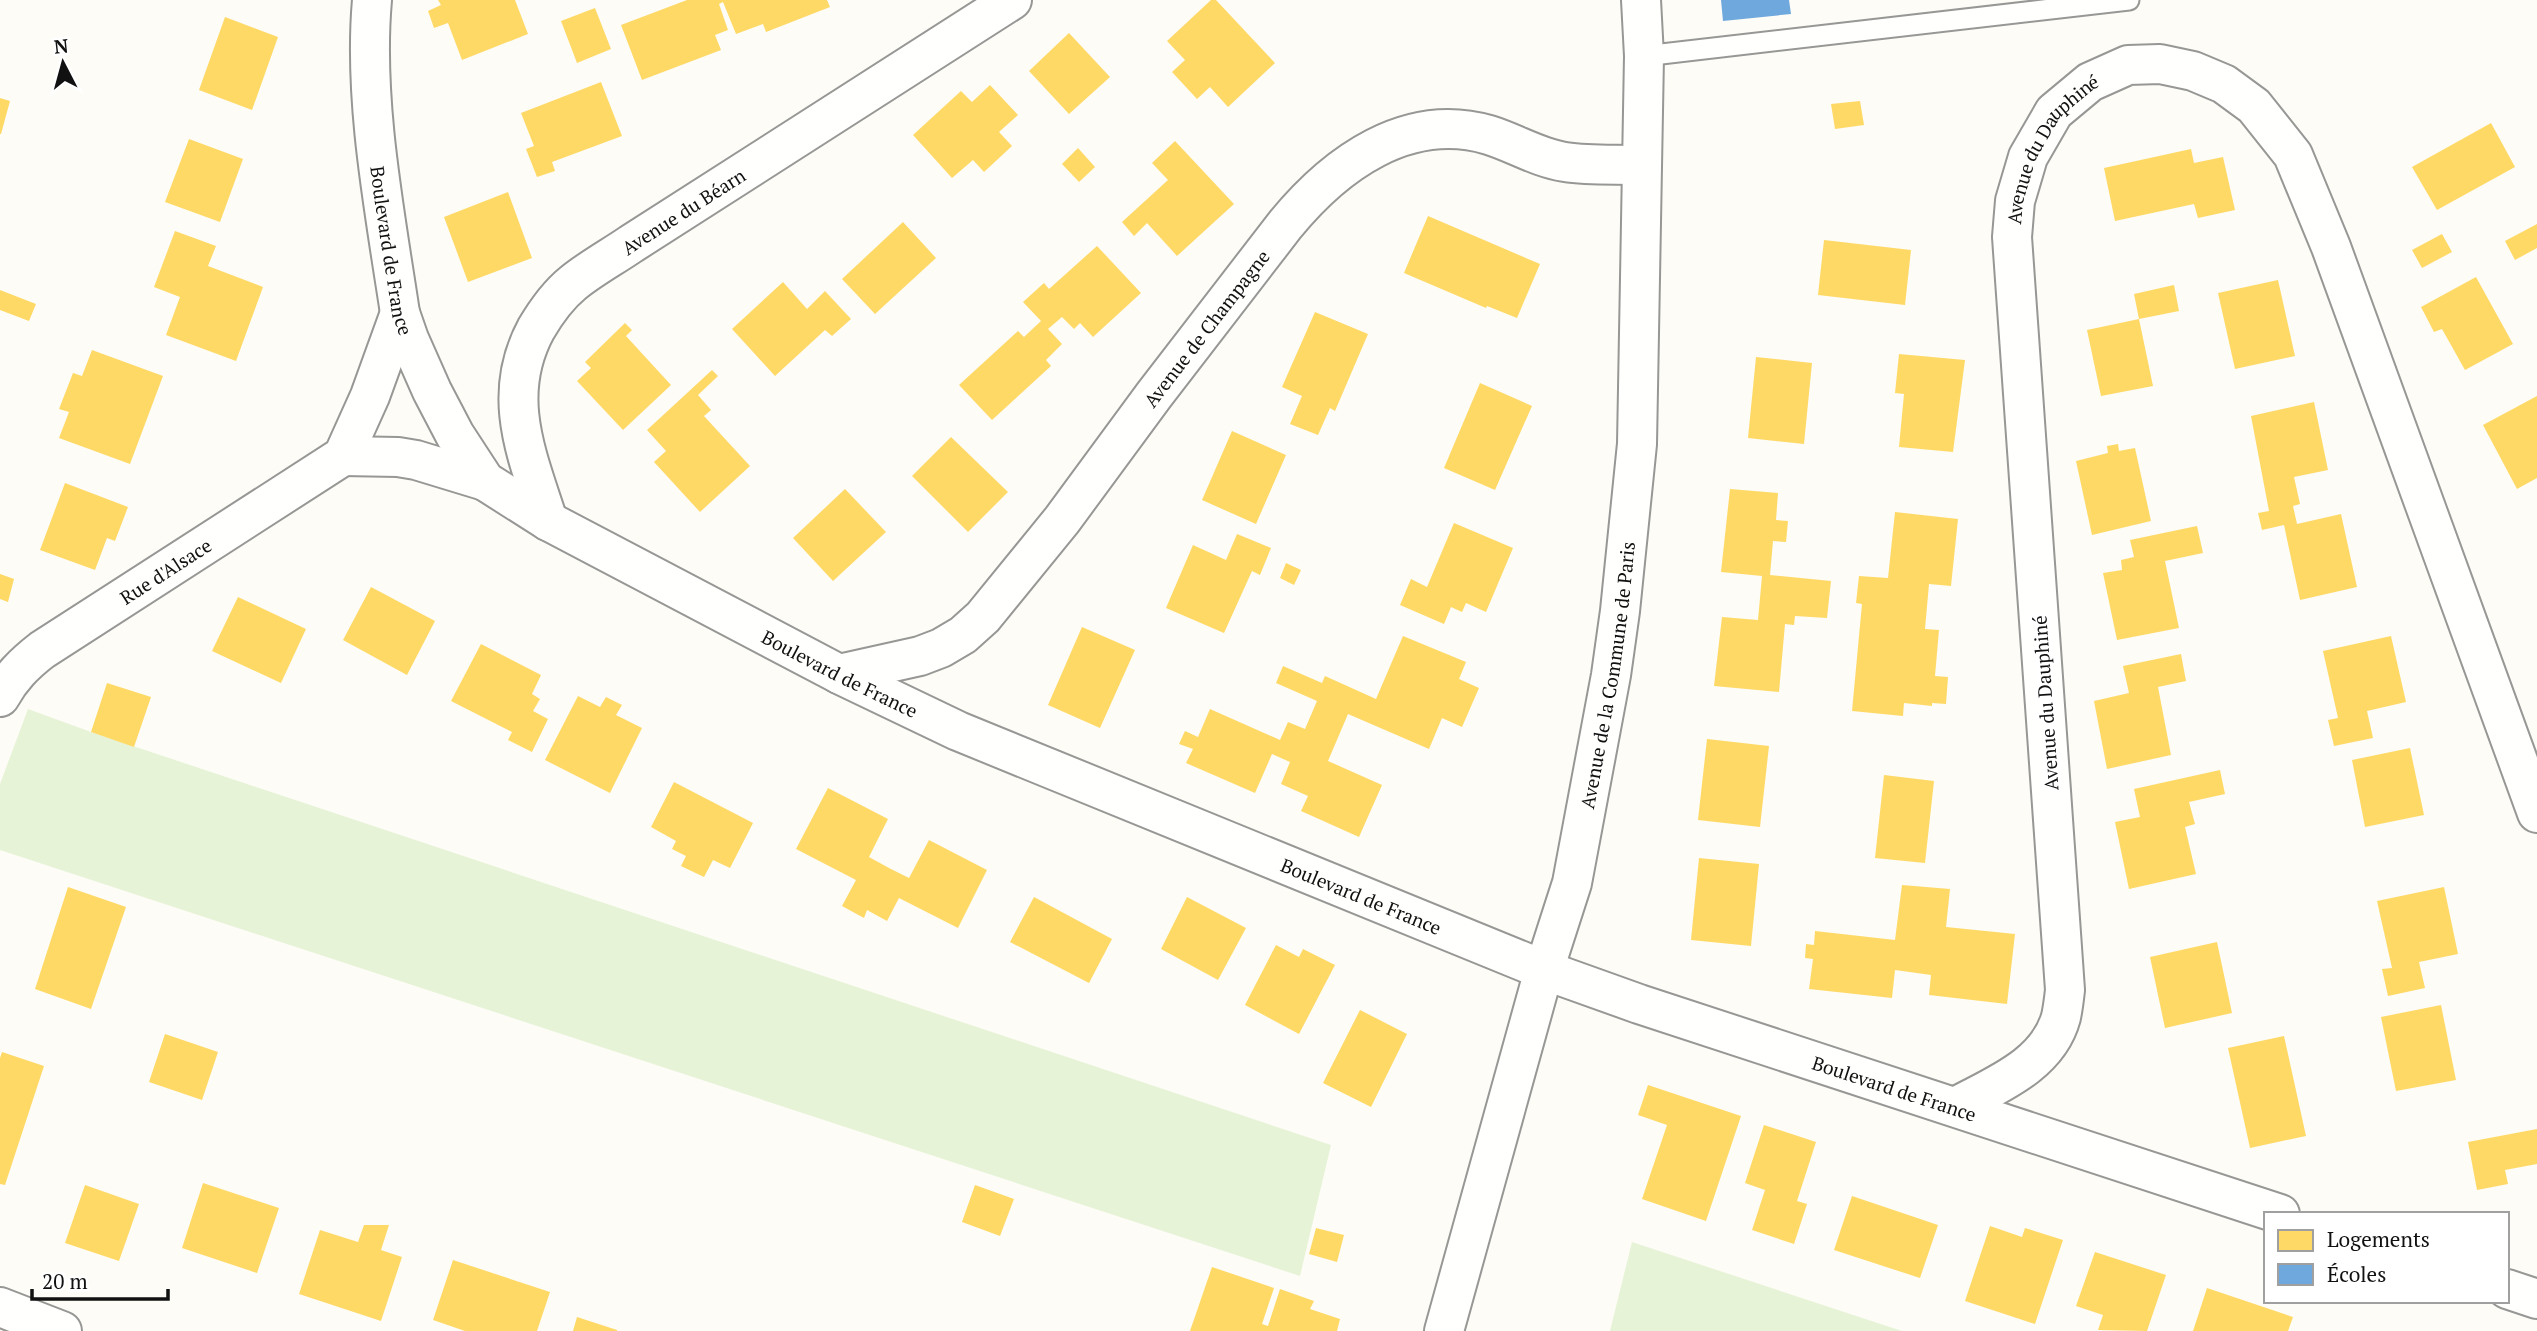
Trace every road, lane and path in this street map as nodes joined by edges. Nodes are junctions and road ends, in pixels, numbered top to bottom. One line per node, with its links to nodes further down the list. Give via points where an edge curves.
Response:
1 (372, 0): 7 (street, Boulevard de France, via 369,29 376,152)
2 (1012, 0): 10 (street, Avenue du Béarn, via 631,244 558,297 528,348 519,379 523,443)
3 (1641, 0): 5 (street, Avenue de la Commune de Paris)
4 (2129, 0): 5 (lane)
5 (1644, 55): 6 (street, Avenue de la Commune de Paris)
6 (1640, 165): 11 (street, Avenue de Champagne, via 1563,162 1487,134 1457,131 1401,137 1355,159 1306,199 983,617 941,648); 14 (street, Avenue de la Commune de Paris, via 1637,444 1620,611 1572,883)
7 (400, 313): 8 (street); 9 (street, Boulevard de France, via 432,391)
8 (343, 456): 9 (street, Boulevard de France, via 416,460); 12 (street, Rue d'Alsace, via 42,650 21,666)
9 (485, 481): 10 (street, Boulevard de France)
10 (548, 521): 11 (street, Boulevard de France)
11 (839, 674): 14 (street, Boulevard de France, via 958,731)
12 (0, 697)
13 (2537, 813): 15 (street, Avenue du Dauphiné, via 2331,247 2293,155 2254,106 2224,84 2193,71 2160,64 2128,65 2090,82 2054,112 2028,158 2015,201 2012,237 2064,999 2061,1018 2048,1043 2023,1070)
14 (1544, 970): 15 (street, Boulevard de France); 21 (street, Avenue de la Commune de Paris)
15 (1957, 1106): 16 (street, Boulevard de France)
16 (2274, 1212)
17 (2509, 1290): 18 (street)
18 (2537, 1299)
19 (0, 1307): 20 (street)
20 (62, 1331)
21 (1444, 1331)

